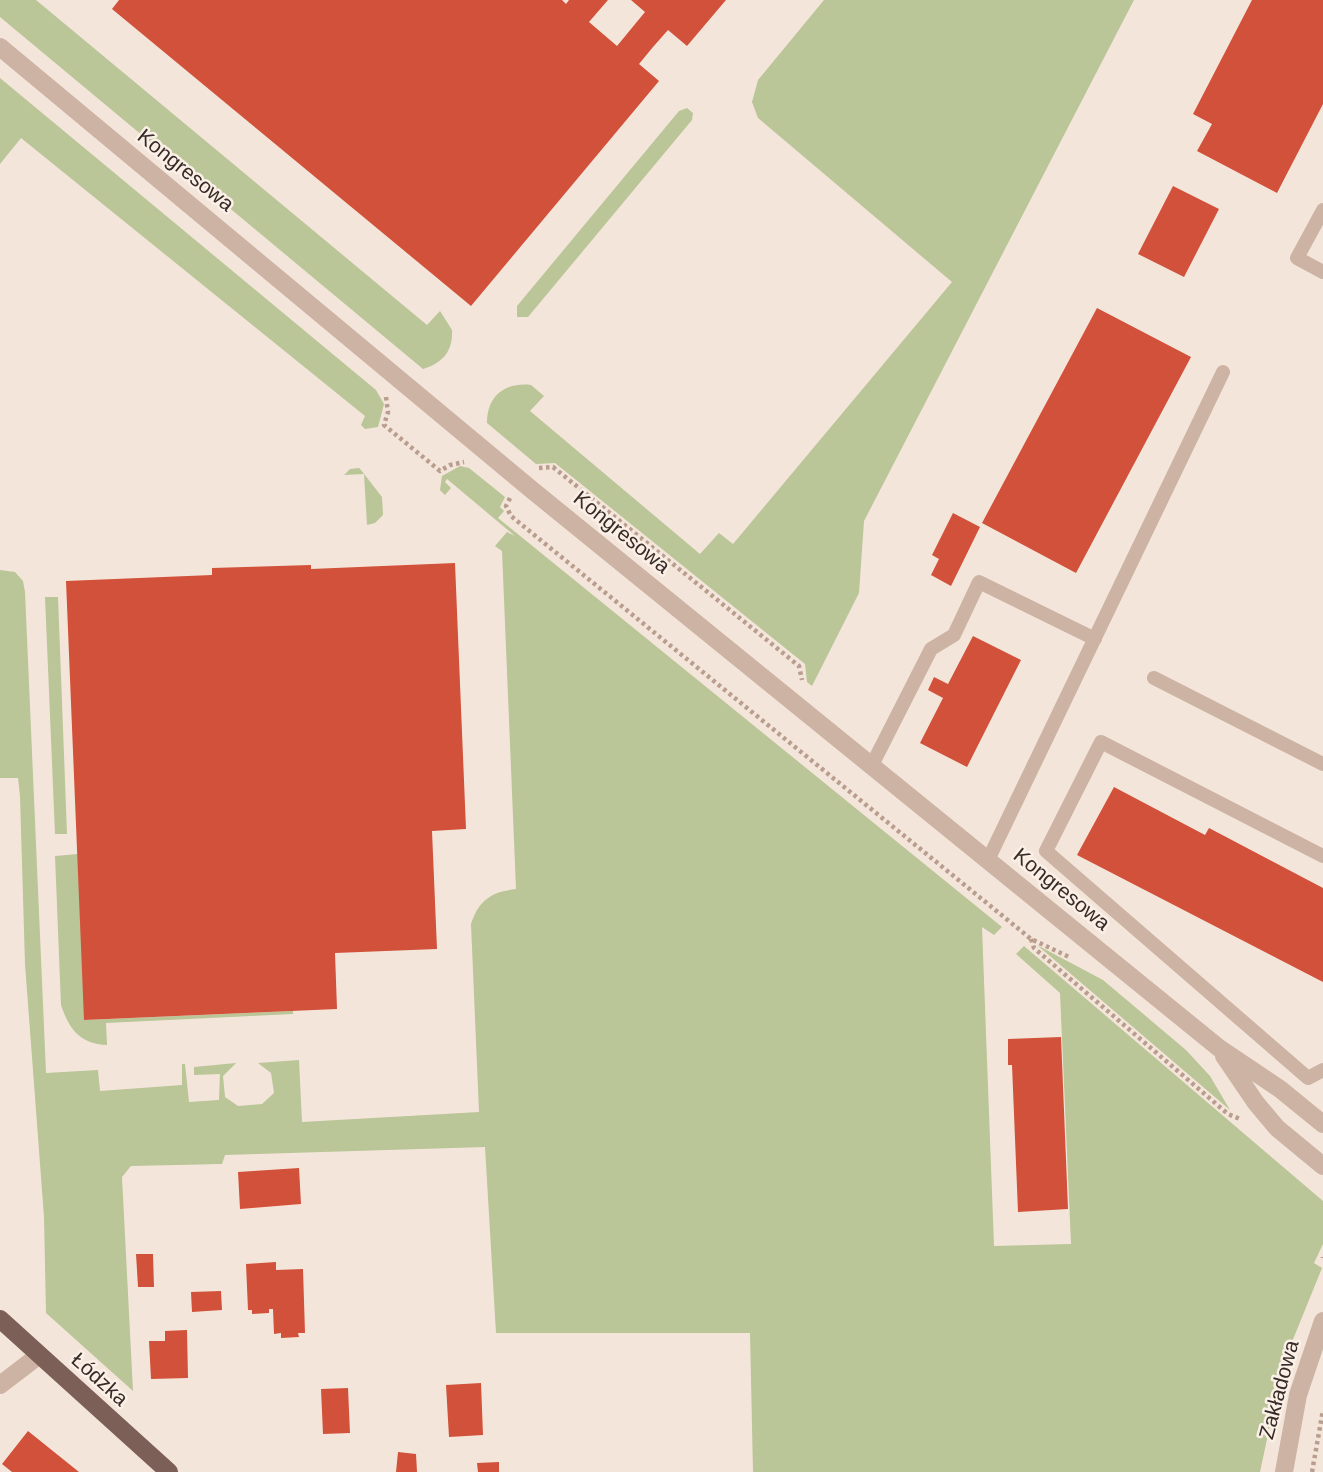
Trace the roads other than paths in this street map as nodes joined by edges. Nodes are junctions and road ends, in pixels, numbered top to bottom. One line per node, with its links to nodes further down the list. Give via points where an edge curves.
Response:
1 (0, 47): 8 (street, Kongresowa, via 532,490)
2 (1323, 210): 3 (lane, via 1297,258)
3 (1323, 272)
4 (1223, 372): 5 (lane)
5 (1095, 639): 8 (lane, via 979,582 954,635 930,649); 10 (lane)
6 (1154, 678): 7 (lane)
7 (1323, 764)
8 (872, 765): 10 (street, Kongresowa)
9 (1323, 856): 12 (lane, via 1101,742 1046,850 1308,1078)
10 (988, 860): 11 (street, Kongresowa)
11 (1219, 1048): 13 (street, Kongresowa); 14 (street, Kongresowa, via 1277,1128)
12 (1323, 1069)
13 (1323, 1124)
14 (1323, 1166)
15 (0, 1319): 17 (main road, Łódzka)
16 (1323, 1321): 20 (street, Zakładowa, via 1298,1395)
17 (38, 1356): 18 (street); 19 (main road, Łódzka)
18 (0, 1385)
19 (169, 1472)
20 (1284, 1472)

